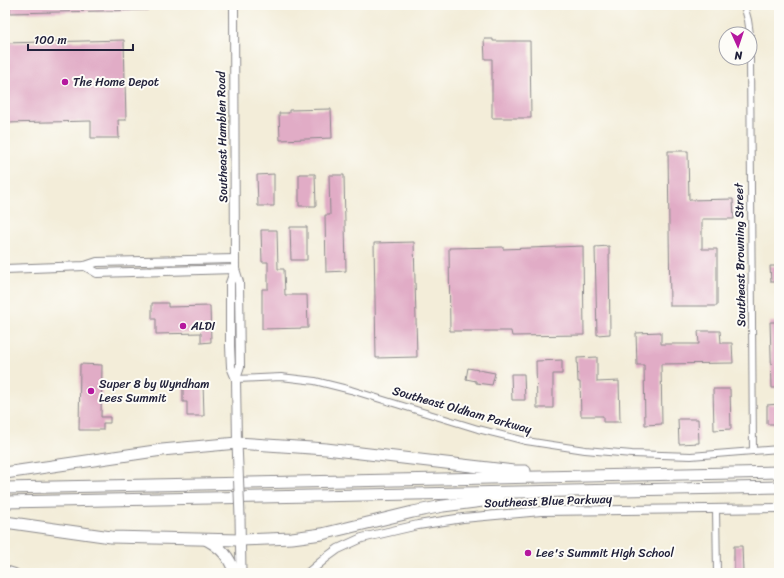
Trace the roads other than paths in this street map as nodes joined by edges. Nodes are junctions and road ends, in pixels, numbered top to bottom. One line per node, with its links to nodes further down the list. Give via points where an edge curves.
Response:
1 (234, 5): 5 (street, Southeast Hamblen Road)
2 (744, 5): 3 (street)
3 (749, 26)
4 (750, 66): 12 (street, Southeast Browning Street)
5 (236, 259): 6 (street, via 98,262); 7 (street, Southeast Hamblen Road)
6 (85, 266): 7 (street, via 97,273); 8 (street)
7 (235, 268): 9 (street, Southeast Hamblen Road, via 239,282 240,367)
8 (5, 269)
9 (236, 379): 10 (street, Southeast Hamblen Road); 12 (street, Southeast Oldham Parkway, via 281,377 315,381 485,431 563,448 672,456)
10 (237, 443): 14 (highway, via 162,450); 15 (highway, via 514,470 610,470); 24 (main road, bridge)
11 (779, 449): 12 (street, Southeast Oldham Parkway)
12 (753, 451)
13 (779, 472): 15 (highway)
14 (5, 473)
15 (616, 475): 17 (highway)
16 (779, 487): 18 (highway)
17 (5, 488)
18 (606, 490): 19 (highway); 24 (highway, via 599,496 479,501 413,512 322,534)
19 (5, 502)
20 (779, 508): 21 (street, Southeast Blue Parkway)
21 (716, 509): 29 (street, Southeast Blue Parkway, via 521,512 438,521 362,538 338,550); 30 (street)
22 (5, 522): 23 (highway, via 111,537)
23 (204, 539): 24 (highway); 27 (highway, via 218,546)
24 (240, 540): 28 (main road)
25 (5, 570): 26 (street)
26 (15, 573)
27 (235, 573)
28 (241, 573)
29 (308, 573)
30 (717, 573)

